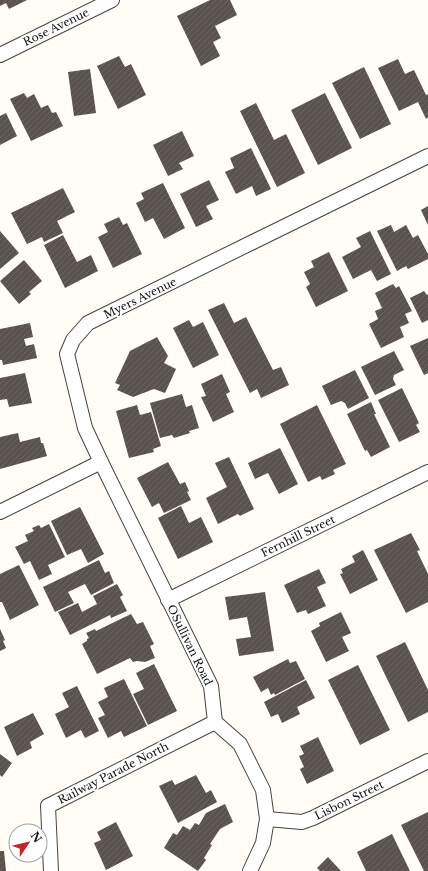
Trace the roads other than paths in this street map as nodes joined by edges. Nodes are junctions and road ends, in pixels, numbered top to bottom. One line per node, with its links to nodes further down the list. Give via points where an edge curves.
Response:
1 (112, 0): 2 (street, Rose Avenue)
2 (0, 55)
3 (428, 156): 4 (street, Myers Avenue, via 88,323 73,340 67,354 85,428)
4 (101, 462): 6 (street); 7 (street, OSullivan Road)
5 (428, 472): 7 (street, Fernhill Street)
6 (0, 512)
7 (168, 600): 8 (street, OSullivan Road, via 211,686)
8 (215, 722): 10 (street, via 240,744 262,790); 11 (street, Railway Parade North, via 48,806)
9 (428, 761): 10 (street, Lisbon Street, via 302,822)
10 (267, 819): 12 (street, via 263,843)
11 (51, 871)
12 (250, 871)

